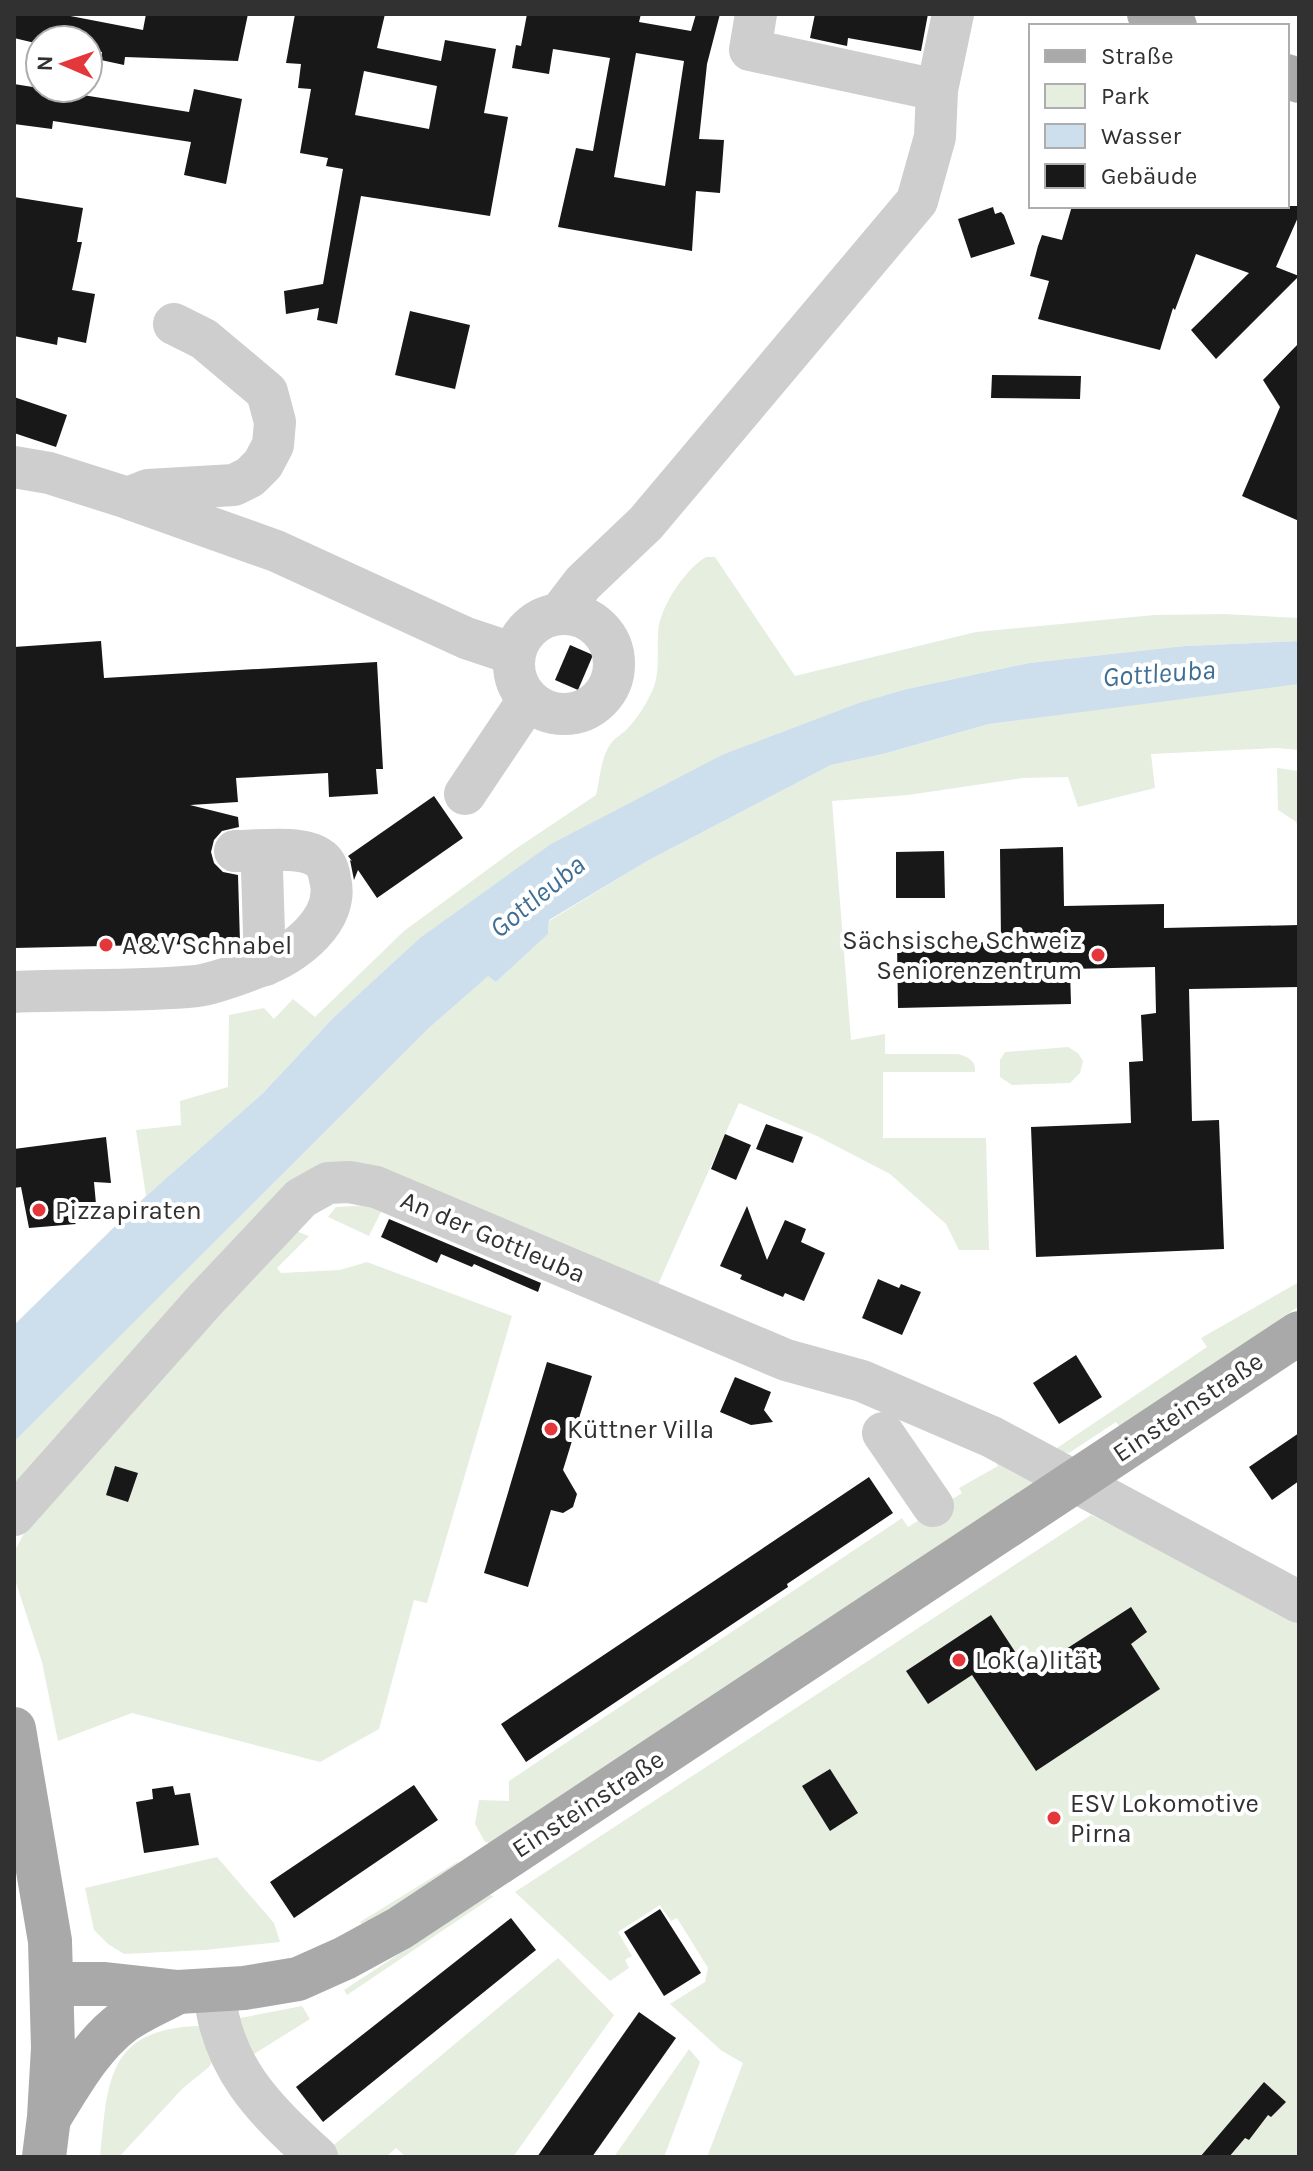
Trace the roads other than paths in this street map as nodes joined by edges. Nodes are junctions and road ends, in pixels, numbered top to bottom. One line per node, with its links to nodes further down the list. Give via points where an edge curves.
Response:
1 (756, 14): 5 (street, via 750,50)
2 (953, 14): 5 (street)
3 (1149, 14): 4 (main road)
4 (1171, 24)
5 (937, 90): 9 (street, via 935,137 917,201 646,523 583,583)
6 (174, 324): 8 (street, via 204,339 267,392 275,422 273,445 263,464 234,485 148,490)
7 (14, 467): 8 (street)
8 (128, 498): 10 (street, via 276,551 466,638)
9 (560, 613): 10 (street, via 530,626); 11 (street, via 577,615 604,633 612,648 611,681 590,707 575,713 558,714)
10 (514, 654): 11 (street, via 515,679)
11 (528, 700): 12 (street)
12 (465, 794)
13 (265, 965): 13 (street, via 298,948 319,927 333,887 320,858 301,851 249,861); 14 (street, via 199,985)
14 (14, 992)
15 (1299, 1333): 17 (main road, Einsteinstraße)
16 (883, 1433): 18 (street)
17 (1078, 1482): 19 (street, An der Gottleuba, via 992,1437 862,1381 786,1360 376,1187 349,1182 315,1188 290,1209); 20 (street, Einsteinstraße); 24 (main road, Einsteinstraße, via 400,1928 298,1979)
18 (933, 1506)
19 (14, 1515)
20 (1299, 1602)
21 (14, 1729): 22 (main road)
22 (26, 1869): 23 (main road, via 50,1941)
23 (52, 1984): 24 (main road, Einsteinstraße); 25 (main road)
24 (196, 1991): 25 (main road, via 117,2028 80,2069); 26 (street, via 217,2017 237,2070 253,2093)
25 (47, 2137)
26 (317, 2157)

